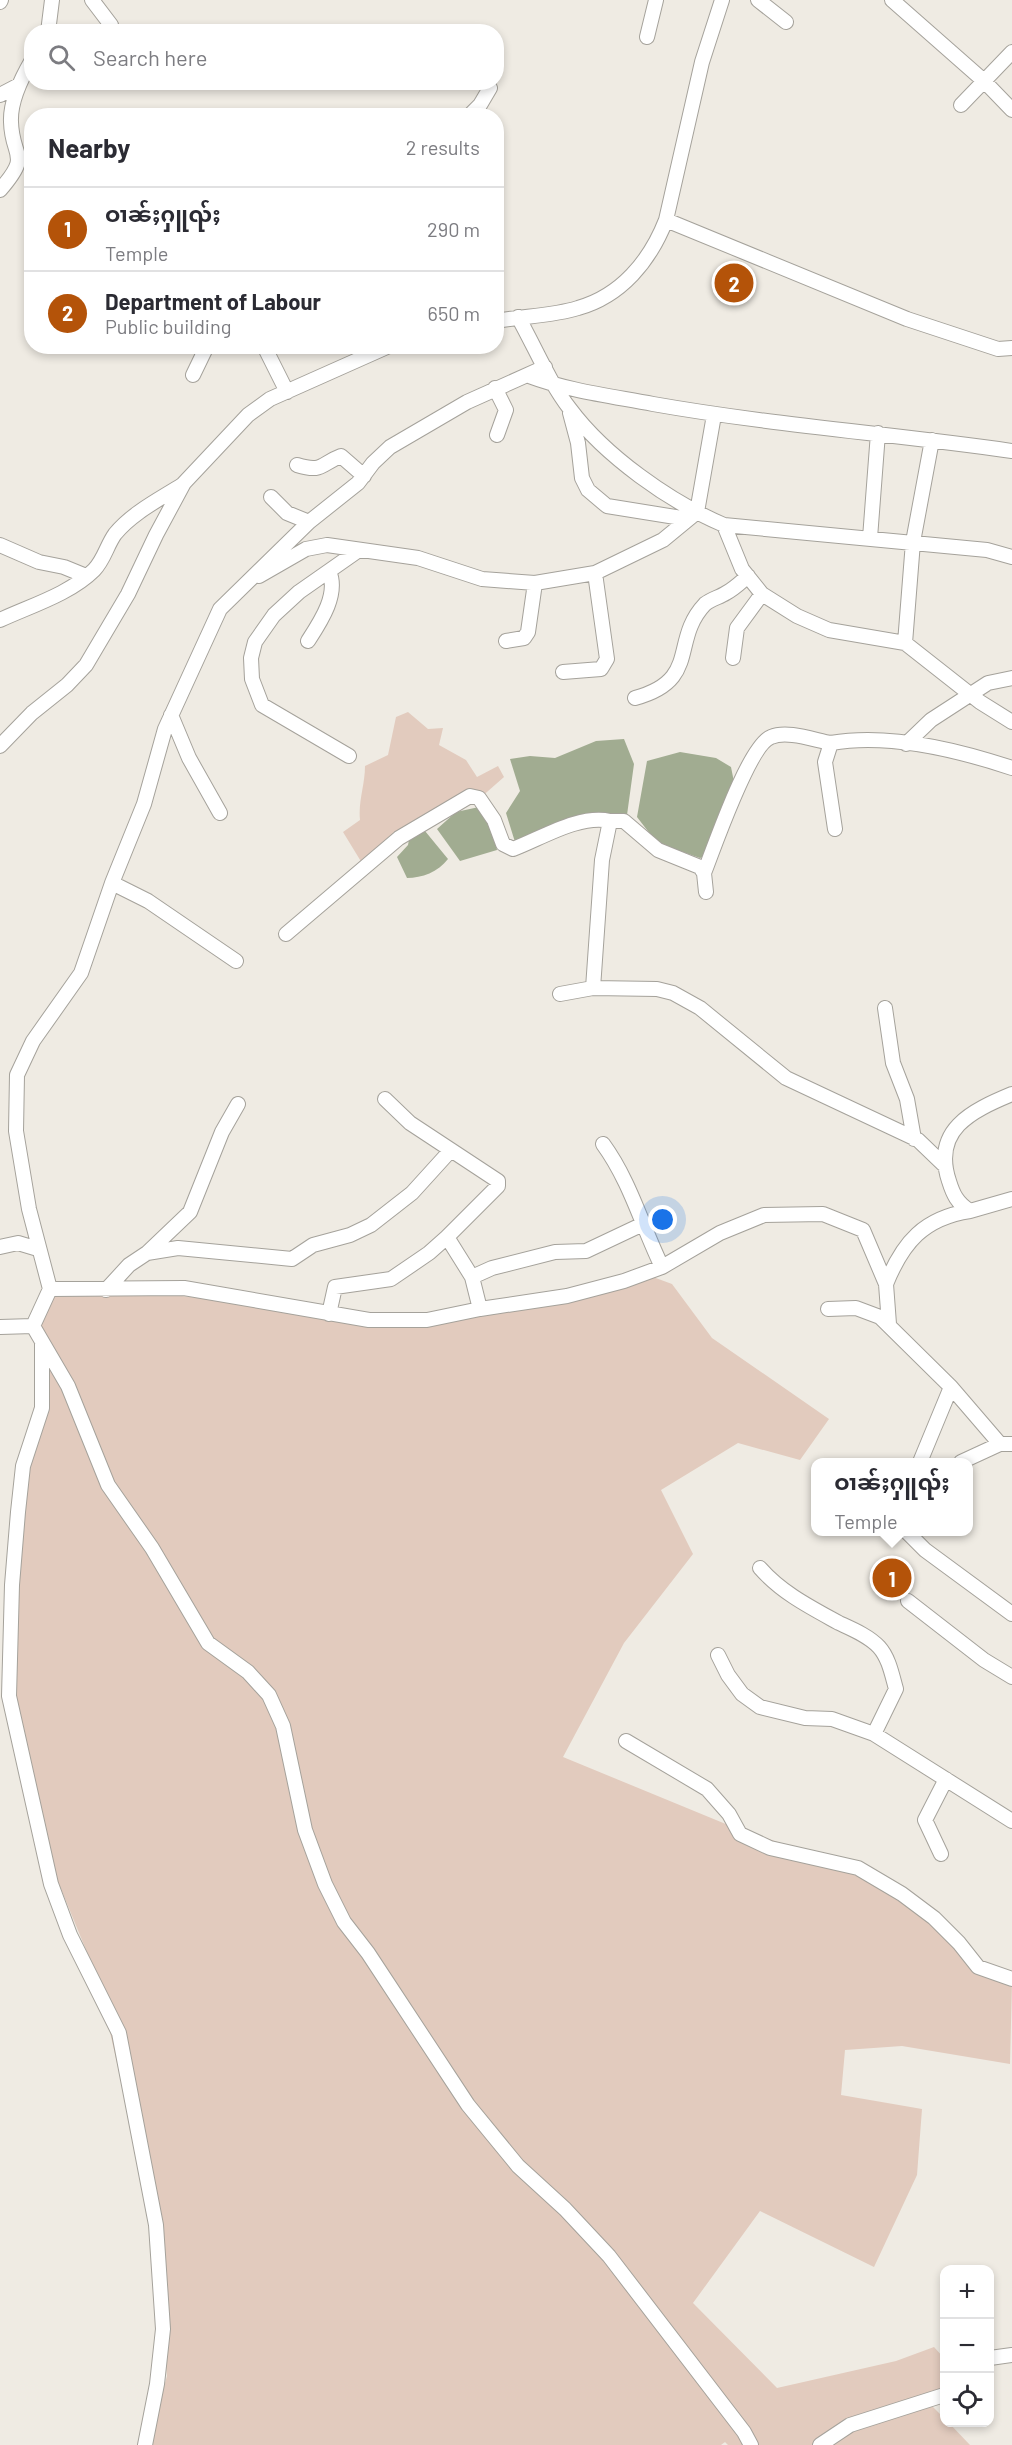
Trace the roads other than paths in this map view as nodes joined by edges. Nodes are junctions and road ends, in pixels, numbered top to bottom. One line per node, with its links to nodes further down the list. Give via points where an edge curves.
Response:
1 (52, 0): 8 (street)
2 (92, 0): 9 (street)
3 (656, 0): 10 (street)
4 (722, 0): 23 (street, via 702,62)
5 (758, 0): 7 (street)
6 (892, 0): 13 (street)
7 (786, 22)
8 (49, 24)
9 (110, 24)
10 (647, 37)
11 (1012, 52): 13 (street)
12 (24, 75): 14 (street)
13 (984, 81): 17 (street); 19 (street)
14 (19, 85): 16 (street); 20 (street, via 10,121)
15 (489, 90): 18 (street)
16 (0, 95)
17 (961, 105)
18 (477, 108)
19 (1012, 110)
20 (17, 148): 21 (street); 22 (street, via 17,169)
21 (24, 152)
22 (0, 190)
23 (666, 220): 24 (street, via 657,243 617,290 577,309); 25 (street, via 907,319 998,349)
24 (504, 317): 29 (street)
25 (1011, 347)
26 (203, 354): 30 (street)
27 (268, 354): 34 (street)
28 (371, 354): 34 (street)
29 (545, 367): 31 (street); 32 (street)
30 (193, 375)
31 (529, 376): 32 (street); 33 (street)
32 (556, 386): 35 (street); 36 (street)
33 (495, 388): 38 (street, via 506,410); 42 (street, via 390,447)
34 (287, 392): 43 (street, via 248,415)
35 (569, 408): 45 (street, via 618,458); 45 (street, via 582,478 588,490 607,506)
36 (714, 415): 37 (street); 45 (street)
37 (878, 434): 39 (street); 48 (street)
38 (497, 435)
39 (932, 440): 40 (street); 49 (street)
40 (1012, 452)
41 (297, 465): 42 (street, via 312,470 323,468 341,456)
42 (364, 476): 46 (street)
43 (184, 483): 55 (street, via 146,507 116,533); 73 (street, via 118,612 86,665)
44 (271, 497): 46 (street, via 287,513)
45 (692, 516): 47 (street); 54 (street, via 663,540)
46 (309, 522): 58 (street)
47 (724, 525): 48 (street); 56 (street)
48 (870, 538): 49 (street)
49 (913, 542): 52 (street, via 987,550); 63 (street)
50 (0, 545): 55 (street)
51 (359, 550): 53 (street); 57 (street, via 418,558 482,579); 58 (street, via 316,546)
52 (1012, 557)
53 (329, 571): 61 (street, via 333,590); 74 (street, via 299,592 264,627 250,658 252,679 262,705)
54 (595, 573): 57 (street); 65 (street, via 607,660 601,669)
55 (86, 576): 60 (street)
56 (748, 576): 59 (street); 68 (street, via 706,603 693,622 680,665 666,686)
57 (535, 583): 62 (street, via 528,632 524,638)
58 (245, 584): 69 (street, via 219,609)
59 (762, 594): 63 (street, via 796,616 829,630); 64 (street, via 737,628)
60 (0, 620)
61 (308, 641)
62 (506, 641)
63 (905, 643): 67 (street)
64 (732, 658)
65 (563, 672)
66 (1012, 678): 67 (street, via 988,683)
67 (972, 696): 70 (street); 72 (street, via 931,720)
68 (635, 698)
69 (171, 715): 76 (street, via 189,758); 80 (street, via 144,804)
70 (1012, 722)
71 (831, 743): 72 (street, via 860,738); 78 (street, via 825,762); 79 (street, via 782,735 770,737 759,748 743,775)
72 (906, 744): 75 (street)
73 (0, 746)
74 (350, 756)
75 (1012, 768)
76 (220, 813)
77 (610, 821): 79 (street, via 624,821 658,850 700,867); 82 (street, via 597,818 582,822 513,849 503,844 494,820 479,798 470,796 399,838); 84 (street, via 602,860)
78 (836, 829)
79 (704, 873): 81 (street)
80 (112, 883): 83 (street, via 148,901); 99 (street, via 81,973 33,1041 17,1075 16,1131)
81 (706, 892)
82 (286, 934)
83 (237, 961)
84 (593, 988): 85 (street); 90 (street, via 673,993 700,1008 786,1078)
85 (560, 994)
86 (885, 1008): 90 (street, via 893,1063 907,1099)
87 (1012, 1094): 93 (street, via 952,1130)
88 (385, 1099): 92 (street, via 410,1123)
89 (238, 1104): 100 (street, via 222,1132 190,1212)
90 (914, 1139): 93 (street)
91 (603, 1144): 96 (street, via 621,1168)
92 (451, 1150): 97 (street, via 496,1178 498,1186); 100 (street, via 412,1193 371,1225 313,1245 292,1259 178,1248)
93 (943, 1164): 95 (street, via 954,1197)
94 (1012, 1199): 95 (street)
95 (970, 1211): 103 (street, via 934,1220 917,1234 895,1262)
96 (642, 1225): 101 (street); 102 (street, via 586,1251 555,1252)
97 (447, 1237): 102 (street); 108 (street, via 391,1280 335,1287)
98 (0, 1247): 99 (street, via 18,1243)
99 (38, 1249): 104 (street)
100 (147, 1253): 105 (street)
101 (662, 1268): 103 (street, via 720,1233 764,1215 823,1214 863,1230); 106 (street, via 567,1296)
102 (472, 1277): 106 (street)
103 (886, 1284): 109 (street)
104 (50, 1289): 105 (street); 110 (street)
105 (105, 1290): 108 (street, via 184,1288)
106 (480, 1309): 108 (street, via 427,1320 369,1320)
107 (828, 1309): 109 (street, via 856,1308)
108 (329, 1314)
109 (889, 1324): 113 (street)
110 (33, 1326): 111 (street); 112 (street)
111 (0, 1327)
112 (42, 1342): 119 (street, via 42,1408 23,1466); 134 (street, via 68,1386 108,1485 152,1548 208,1643 248,1672 269,1695 283,1726 305,1830 344,1922 468,2105 518,2166 566,2209 609,2256)
113 (951, 1387): 114 (street); 115 (street)
114 (1006, 1444): 116 (street)
115 (922, 1458)
116 (971, 1458)
117 (911, 1536): 121 (street)
118 (760, 1568): 124 (street, via 775,1585 800,1602 879,1647 896,1689)
119 (6, 1585): 133 (street, via 9,1696 51,1884 70,1935 119,2033 156,2225 163,2330 158,2384)
120 (908, 1601): 123 (street)
121 (1012, 1614)
122 (718, 1655): 124 (street, via 742,1694 760,1707 805,1718 832,1719)
123 (1012, 1677)
124 (874, 1734): 126 (street)
125 (626, 1741): 129 (street, via 707,1789 740,1834 770,1848 858,1868 934,1918 978,1967)
126 (946, 1779): 127 (street); 128 (street, via 925,1820)
127 (1012, 1821)
128 (941, 1854)
129 (1012, 1979)
130 (1012, 2355): 131 (street)
131 (994, 2357)
132 (940, 2397): 135 (street, via 850,2425)
133 (145, 2445)
134 (751, 2445)
135 (820, 2445)

